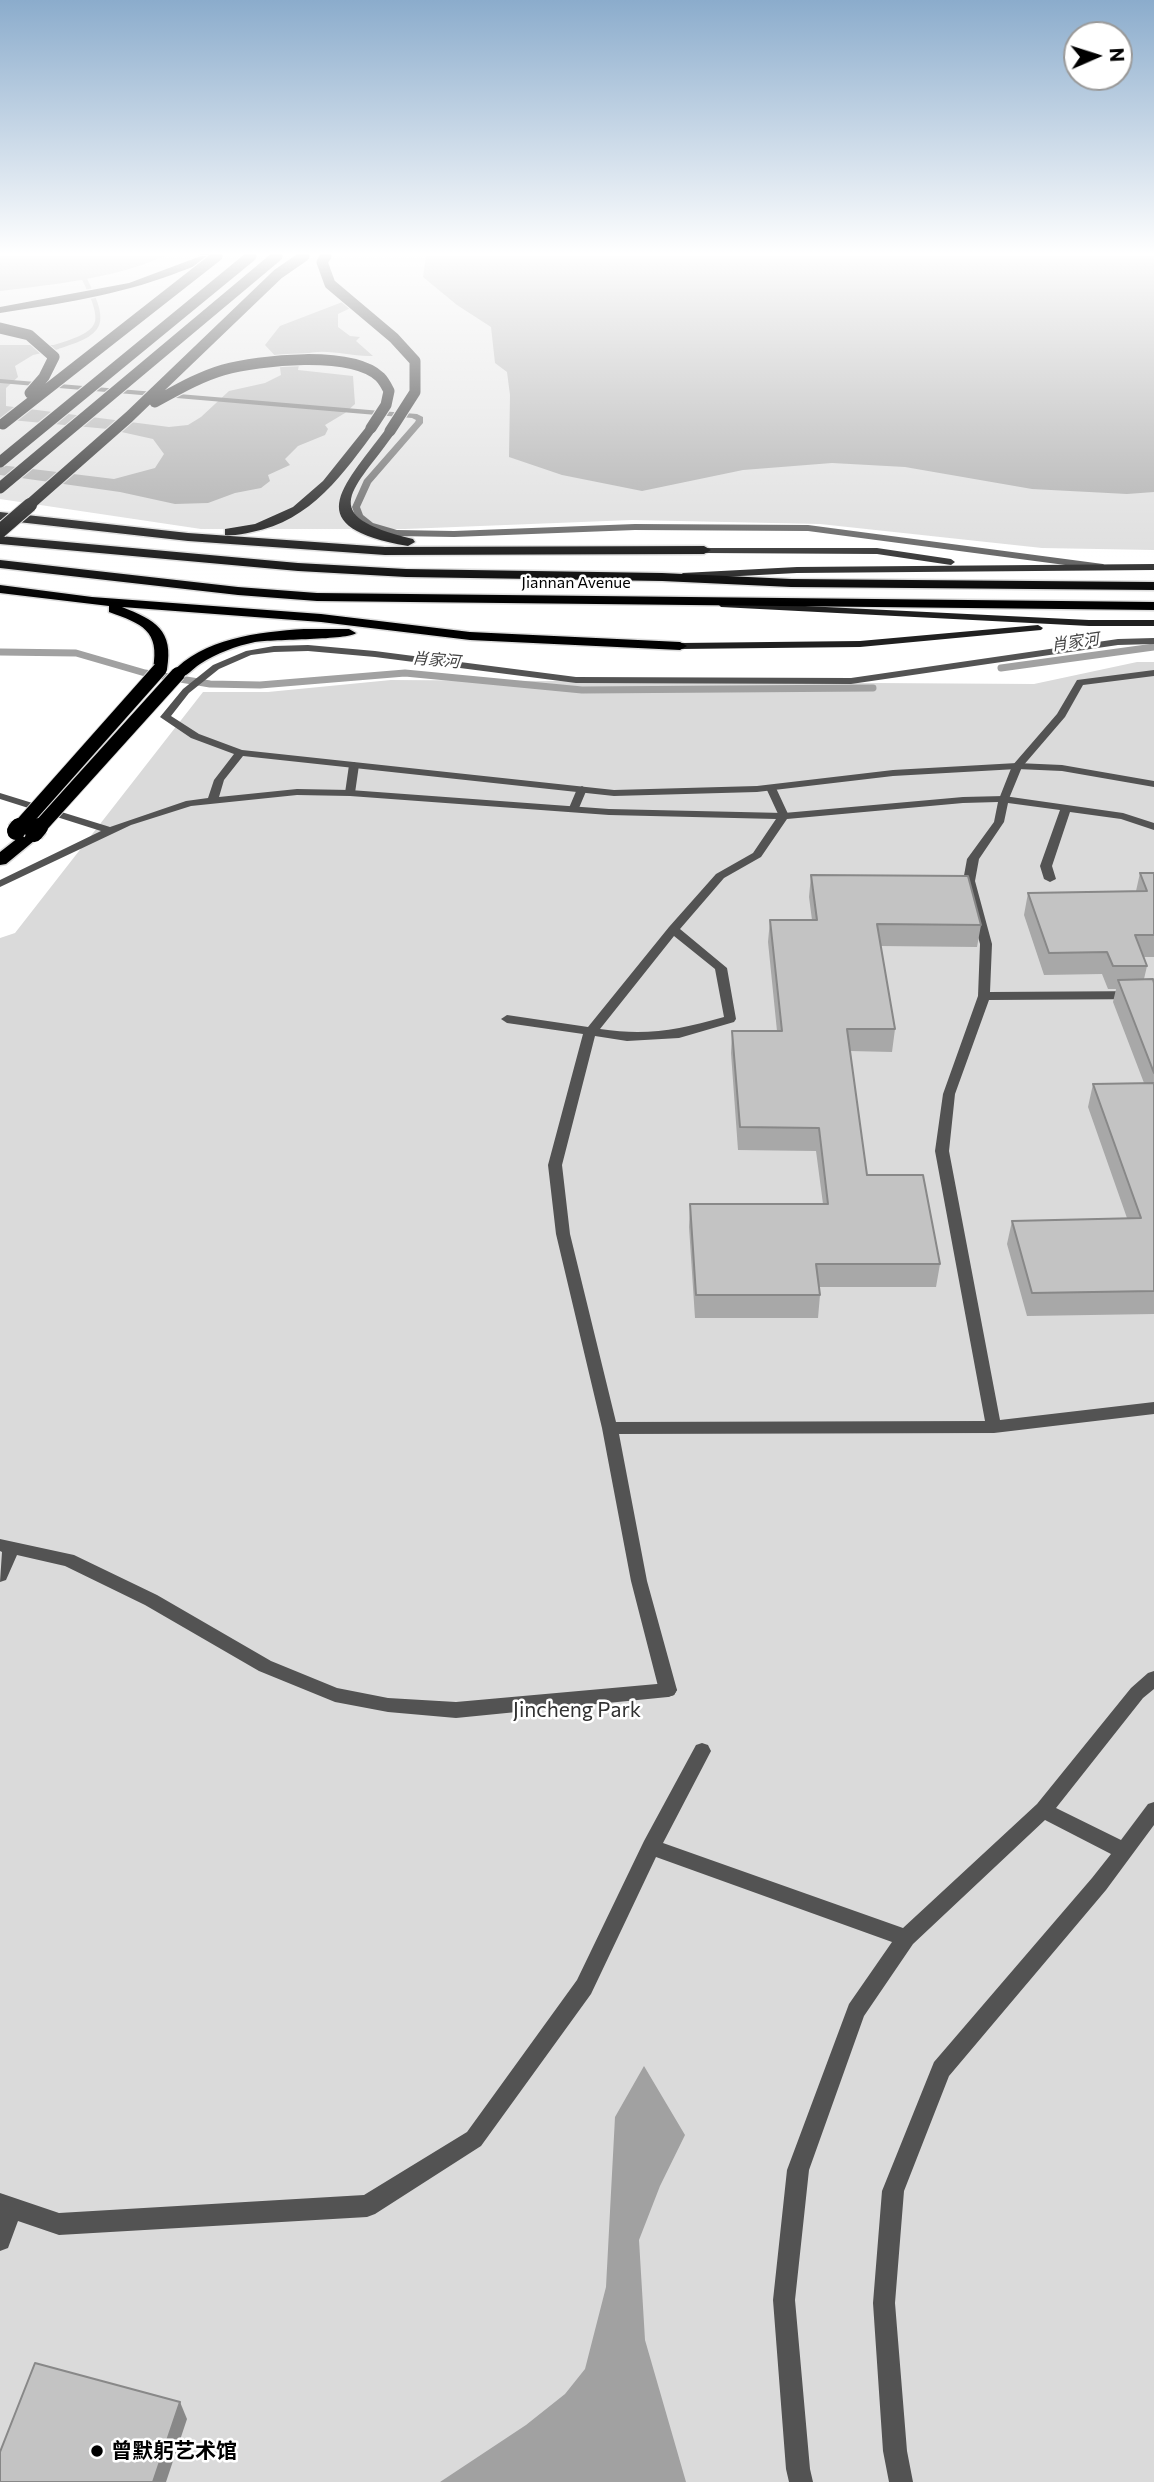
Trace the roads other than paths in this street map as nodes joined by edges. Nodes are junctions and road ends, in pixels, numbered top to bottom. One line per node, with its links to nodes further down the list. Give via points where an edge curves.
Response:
1 (47, 372): 11 (highway, bridge)
2 (69, 372): 11 (highway, bridge)
3 (110, 372): 12 (highway, bridge)
4 (139, 372): 13 (highway, bridge)
5 (175, 372): 10 (highway, bridge)
6 (221, 372): 10 (highway, bridge, via 193,381)
7 (371, 372): 16 (highway, bridge, via 380,376 389,390 389,401 315,499 284,520)
8 (415, 372): 19 (highway, bridge, via 415,392 345,493 345,509 358,527 386,539)
9 (0, 381): 22 (street, via 414,416 419,423 367,482 356,507 370,525 396,533 808,528)
10 (128, 417): 15 (highway, bridge)
11 (1, 425)
12 (0, 462)
13 (0, 488)
14 (0, 516): 16 (highway)
15 (0, 531)
16 (188, 537): 19 (highway, via 385,551)
17 (0, 540): 24 (highway, Jiannan Avenue, via 406,573)
18 (704, 550): 19 (highway); 23 (main road, via 877,551)
19 (479, 552)
20 (0, 564): 28 (highway, Jiannan Avenue, via 317,597)
21 (1154, 567): 22 (main road)
22 (1108, 568): 23 (main road)
23 (994, 569): 24 (main road)
24 (662, 576): 25 (highway, Jiannan Avenue, via 791,583)
25 (1154, 586)
26 (0, 589): 27 (highway)
27 (92, 601): 32 (highway, via 321,618); 51 (highway, bridge, via 144,621 161,638 165,653 160,669)
28 (656, 601): 29 (highway, Jiannan Avenue); 30 (main road)
29 (1154, 606)
30 (1089, 623): 31 (main road); 34 (main road, via 860,644)
31 (1154, 623)
32 (470, 636): 34 (highway); 52 (highway, bridge, via 276,634 222,647 178,674 34,833)
33 (1154, 641): 36 (street, via 1118,642 851,681 576,680 308,648 249,653 201,678 165,717 195,736)
34 (680, 646)
35 (1154, 673): 38 (street, via 1080,682 1061,715)
36 (240, 753): 37 (street); 44 (street, via 219,780)
37 (354, 765): 41 (street); 42 (street)
38 (1017, 766): 39 (street, via 1062,768); 40 (street, via 892,773); 45 (street)
39 (1154, 784)
40 (771, 788): 41 (street, via 658,793); 48 (street)
41 (582, 789): 47 (street)
42 (350, 793): 44 (street); 47 (street)
43 (0, 796): 50 (street)
44 (212, 799): 50 (street)
45 (1003, 799): 46 (street); 48 (street); 57 (street, via 999,822 973,859 969,881 986,944)
46 (1066, 807): 49 (street, via 1123,816); 53 (street, via 1046,866)
47 (574, 808): 48 (street)
48 (783, 816): 55 (street, via 757,855 720,876)
49 (1154, 827)
50 (109, 830): 54 (street)
51 (0, 845)
52 (0, 860)
53 (1050, 879)
54 (0, 884)
55 (673, 929): 59 (street); 59 (street, via 721,968 730,1019 679,1034 627,1037)
56 (1154, 995): 57 (street)
57 (984, 996): 61 (street, via 949,1094 942,1151)
58 (507, 1019): 59 (street)
59 (590, 1033): 62 (street, via 555,1165 564,1234)
60 (1154, 1408): 61 (street)
61 (994, 1427): 62 (street)
62 (610, 1428): 63 (street, via 639,1581 668,1690 456,1710 335,1695 265,1665 152,1600 68,1560)
63 (6, 1546): 64 (street)
64 (0, 1575)
65 (1154, 1678): 67 (street)
66 (702, 1751): 69 (street)
67 (1043, 1810): 70 (street); 71 (street)
68 (1154, 1810): 70 (street)
69 (651, 1847): 71 (street); 72 (street, via 584,1987 474,2139 367,2206 59,2224)
70 (1122, 1850): 75 (street, via 1099,1884 941,2069 893,2191 884,2304 894,2452)
71 (906, 1938): 74 (street, via 856,2011 798,2170 784,2300)
72 (6, 2206): 73 (street)
73 (0, 2240)
74 (801, 2482)
75 (901, 2482)

